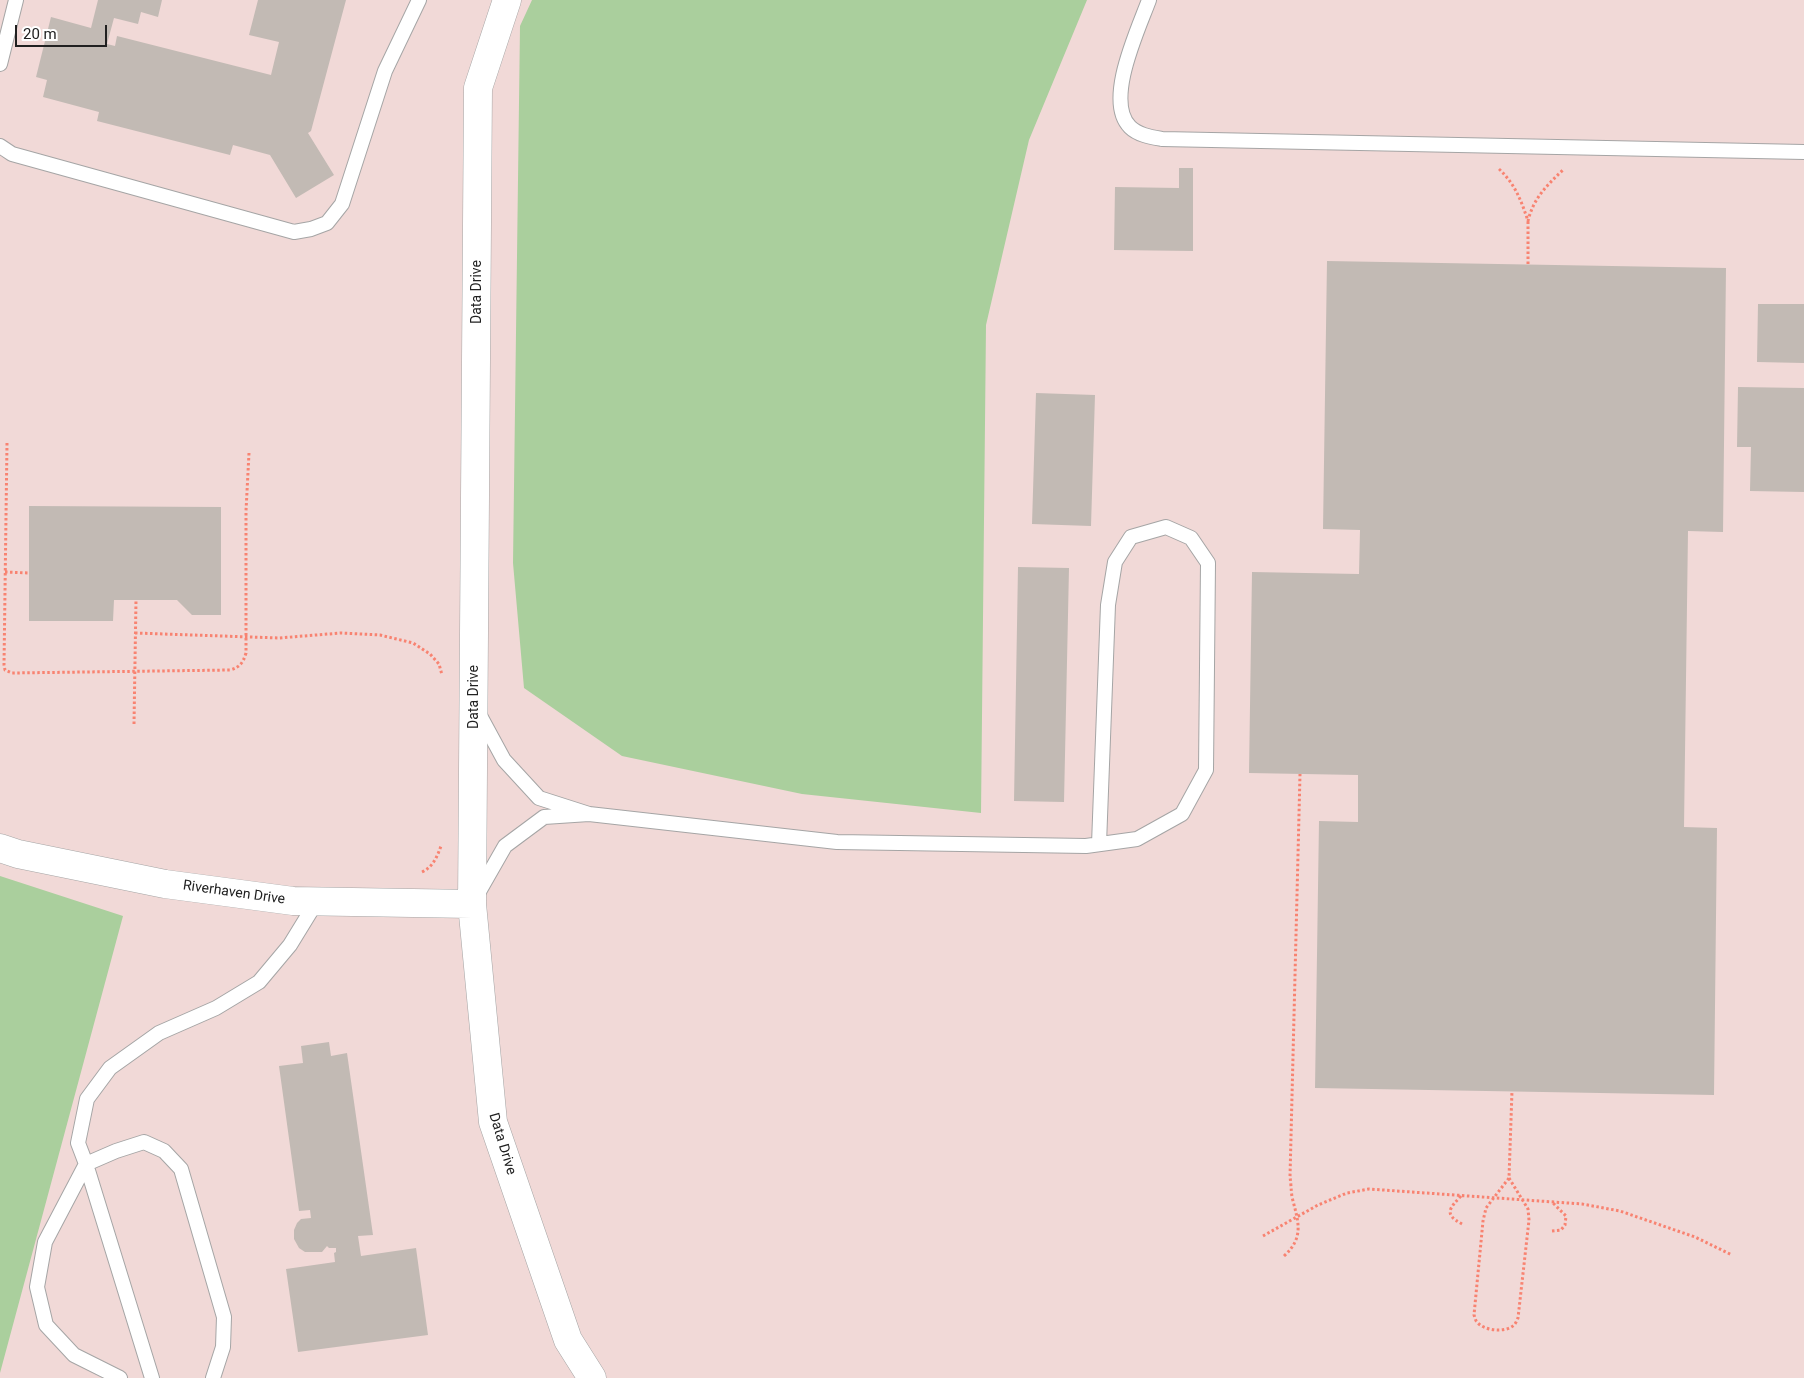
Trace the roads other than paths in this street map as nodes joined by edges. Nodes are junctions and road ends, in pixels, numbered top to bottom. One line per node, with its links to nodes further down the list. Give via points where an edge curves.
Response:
1 (16, 0): 5 (lane)
2 (419, 0): 6 (lane, via 385,71 342,204 326,223 311,229 294,232 12,154)
3 (507, 0): 8 (street, Data Drive, via 478,88)
4 (1149, 0): 7 (lane, via 1119,90 1121,112 1130,127 1144,136)
5 (0, 64)
6 (0, 146)
7 (1804, 152)
8 (474, 702): 9 (lane, via 504,760 539,798); 13 (street, Data Drive)
9 (589, 814): 10 (lane, via 836,842); 13 (lane, via 544,817 505,846)
10 (1099, 844): 10 (lane, via 1136,839 1182,814 1206,770 1208,563 1191,538 1166,527 1131,537 1115,562 1108,605)
11 (0, 848): 12 (street, Riverhaven Drive, via 164,884)
12 (317, 901): 13 (street, Riverhaven Drive); 14 (lane, via 290,945 259,982 216,1008 159,1033 110,1068 86,1099 78,1143)
13 (472, 904): 18 (street, Data Drive, via 493,1122 568,1340)
14 (86, 1164): 15 (lane, via 45,1242 37,1287 46,1325 74,1355); 16 (lane); 17 (lane, via 144,1142 164,1151 181,1169 224,1317 223,1347)
15 (120, 1378)
16 (152, 1378)
17 (213, 1378)
18 (592, 1378)

